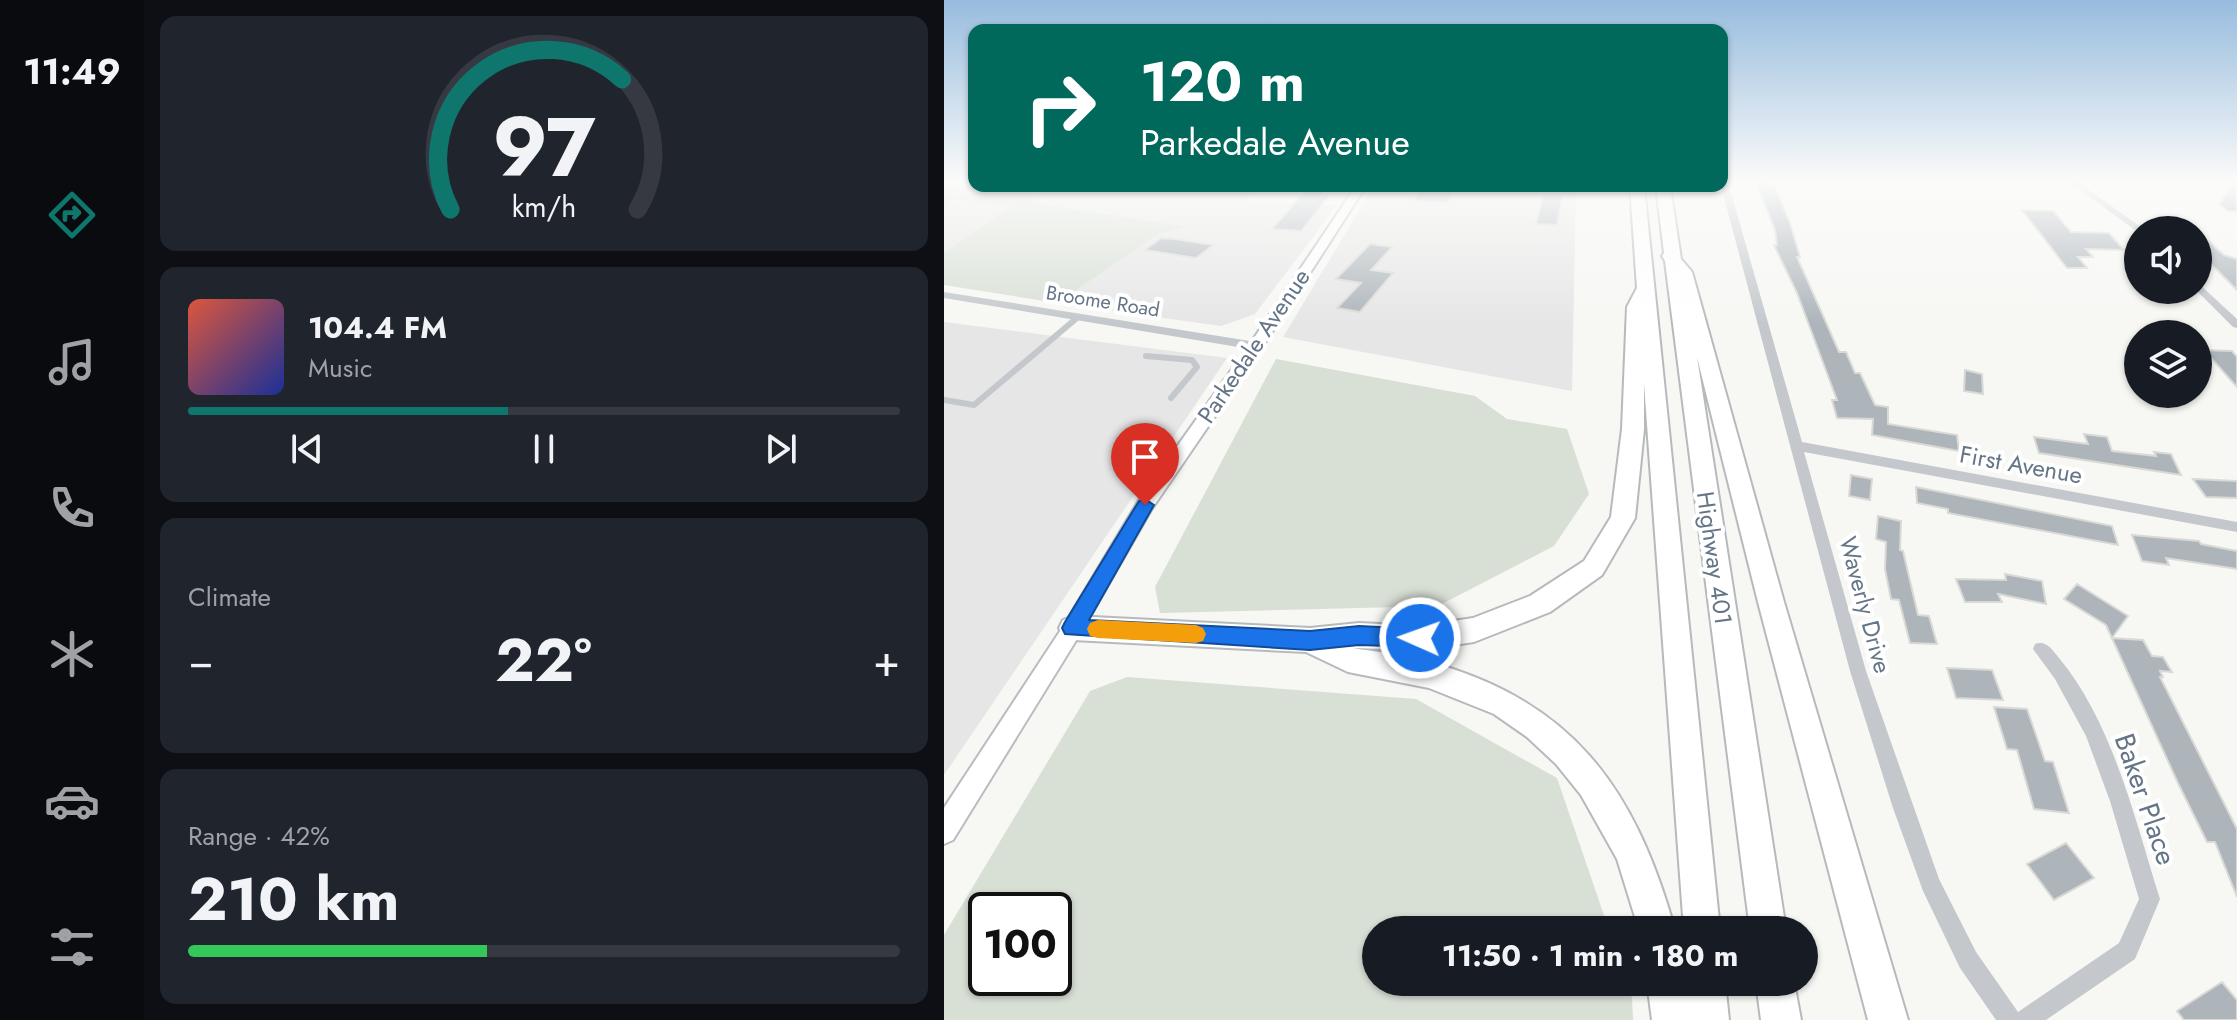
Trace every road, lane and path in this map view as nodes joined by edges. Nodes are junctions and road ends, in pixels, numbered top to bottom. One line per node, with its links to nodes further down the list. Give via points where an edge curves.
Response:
1 (1332, 230): 11 (main road, Parkedale Avenue)
2 (1640, 230): 6 (highway, Highway 401)
3 (1667, 230): 5 (highway, Highway 401)
4 (1737, 230): 15 (street, Waverly Drive)
5 (1670, 256): 23 (highway, Highway 401); 30 (highway, via 1684,272)
6 (1645, 289): 18 (highway, via 1636,307 1633,429 1623,518 1593,568 1540,604 1474,630 1420,638 1359,635); 22 (highway, Highway 401)
7 (944, 295): 9 (street, Broome Road)
8 (2212, 300): 10 (street)
9 (1078, 317): 11 (street, Broome Road); 14 (lane, via 974,405)
10 (2237, 325)
11 (1256, 346): 17 (main road, Parkedale Avenue, via 1145,505)
12 (1146, 356): 13 (lane, via 1192,360 1197,367)
13 (1171, 398)
14 (944, 400)
15 (1798, 446): 16 (street, First Avenue); 31 (street, Waverly Drive, via 1858,671 1930,884 1968,960)
16 (2237, 527)
17 (1073, 628): 18 (highway); 20 (main road, Parkedale Avenue)
18 (1310, 640): 21 (highway, via 1348,659 1394,666 1493,698 1566,749 1602,792 1633,851)
19 (2041, 649): 32 (street, Baker Place, via 2064,677 2092,731 2150,899 2127,951)
20 (944, 831)
21 (1654, 916)
22 (1701, 916)
23 (1766, 916)
24 (1668, 996): 27 (highway)
25 (1707, 996): 28 (highway)
26 (1777, 996): 29 (highway)
27 (1672, 1020)
28 (1709, 1020)
29 (1781, 1020)
30 (1888, 1020)
31 (2010, 1020)
32 (2026, 1020)

